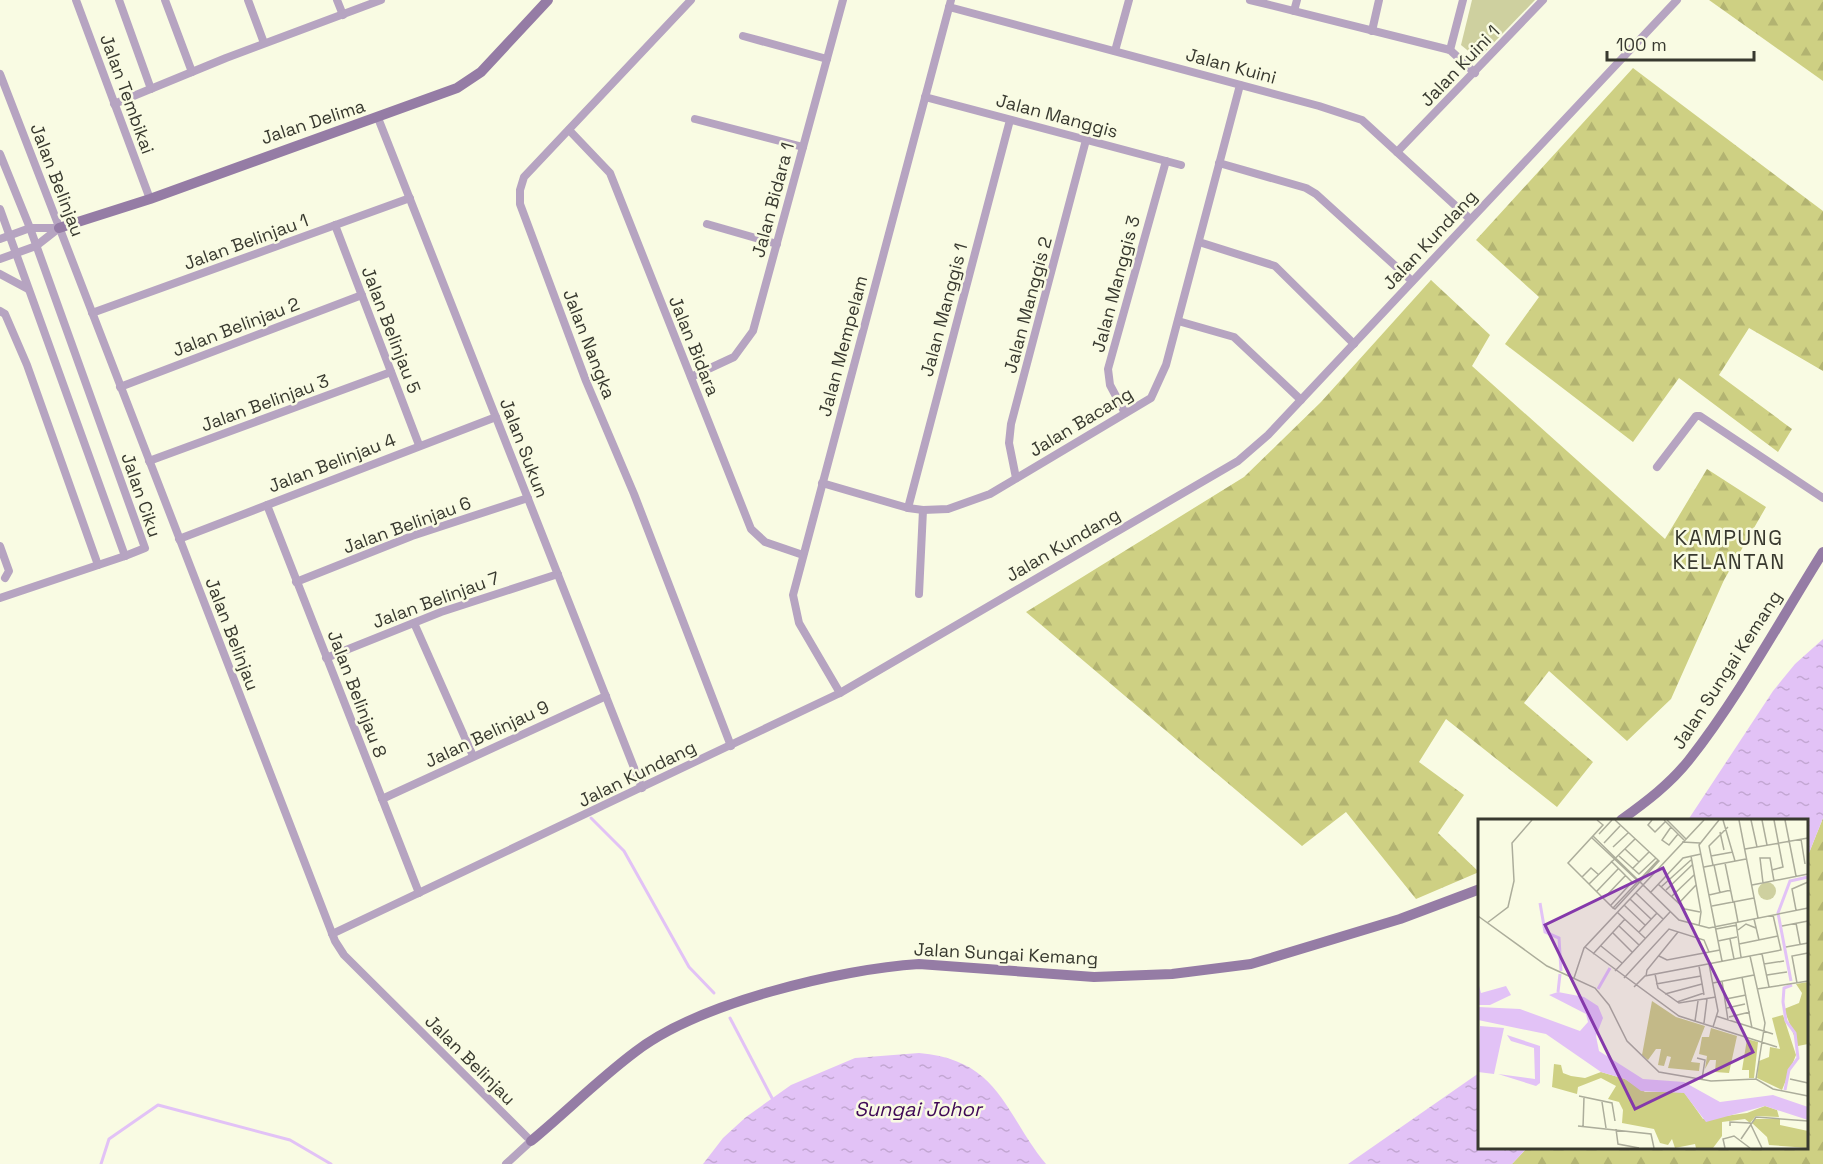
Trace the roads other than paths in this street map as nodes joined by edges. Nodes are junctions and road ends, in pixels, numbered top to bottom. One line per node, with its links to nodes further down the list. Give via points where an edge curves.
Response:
1 (76, 0): 32 (street, Jalan Tembikai)
2 (119, 0): 30 (street)
3 (165, 0): 26 (street)
4 (249, 0): 22 (street)
5 (338, 0): 19 (street)
6 (381, 0): 19 (street)
7 (548, 0): 33 (street, Jalan Delima, via 469,82)
8 (692, 0): 36 (street, Jalan Nangka)
9 (843, 0): 25 (street, Jalan Bidara 1)
10 (1129, 0): 24 (street)
11 (1250, 0): 18 (street)
12 (1297, 0): 18 (street)
13 (1379, 0): 20 (street)
14 (1463, 0): 23 (street)
15 (1543, 0): 27 (street, Jalan Kuini 1)
16 (1677, 0): 47 (street, Jalan Kundang)
17 (950, 4): 24 (street, Jalan Kuini); 31 (street, Jalan Mempelam)
18 (1294, 11): 20 (street)
19 (343, 15): 22 (street)
20 (1372, 30): 23 (street)
21 (743, 36): 25 (street)
22 (264, 43): 26 (street)
23 (1450, 50): 27 (street)
24 (1115, 51): 29 (street, Jalan Kuini)
25 (827, 59): 38 (street, Jalan Bidara 1)
26 (192, 72): 30 (street)
27 (1475, 73): 39 (street, Jalan Kuini 1)
28 (0, 74): 51 (street, Jalan Belinjau)
29 (1240, 85): 39 (street, Jalan Kuini, via 1362,120); 42 (street, Jalan Bacang)
30 (151, 89): 32 (street)
31 (925, 97): 35 (street, Jalan Manggis); 77 (street, Jalan Mempelam)
32 (114, 104): 45 (street, Jalan Tembikai)
33 (378, 118): 44 (street, Jalan Sukun); 45 (street, Jalan Delima)
34 (694, 119): 38 (street)
35 (1010, 120): 37 (street, Jalan Manggis); 81 (street, Jalan Manggis 1)
36 (569, 130): 68 (street, Jalan Bidara, via 610,173); 98 (street, Jalan Nangka, via 524,177 519,190 520,204)
37 (1086, 140): 41 (street, Jalan Manggis); 76 (street, Jalan Manggis 2, via 1011,424 1009,443)
38 (803, 147): 55 (street, Jalan Bidara 1)
39 (1397, 152): 47 (street, Jalan Kuini)
40 (0, 154): 50 (street, Jalan Ciku)
41 (1166, 160): 43 (street, Jalan Manggis); 71 (street, Jalan Manggis 3, via 1108,369 1110,385)
42 (1220, 163): 54 (street, Jalan Bacang); 60 (street, via 1316,194)
43 (1181, 165)
44 (410, 198): 49 (street, Jalan Belinjau 1); 72 (street, Jalan Sukun)
45 (150, 199): 51 (street, Jalan Delima)
46 (0, 209): 52 (street, Jalan Ciku)
47 (1470, 219): 60 (street, Jalan Kundang)
48 (707, 224): 55 (street)
49 (335, 225): 62 (street, Jalan Belinjau 5); 64 (street, Jalan Belinjau 1)
50 (30, 228): 51 (street, Jalan Delima); 52 (street, Jalan Delima); 56 (street, Jalan Ciku)
51 (59, 228): 56 (street, Jalan Delima); 64 (street, Jalan Belinjau)
52 (10, 235): 53 (street, Jalan Delima); 57 (street, Jalan Ciku)
53 (0, 239)
54 (1199, 242): 65 (street, Jalan Bacang); 66 (street, via 1275,266)
55 (777, 244): 68 (street, Jalan Bidara 1, via 753,331 734,357)
56 (36, 246): 57 (street, Jalan Delima); 87 (street, Jalan Ciku, via 145,548)
57 (16, 254): 58 (street, Jalan Delima); 61 (street, Jalan Ciku)
58 (0, 260)
59 (0, 274): 61 (street)
60 (1412, 281): 66 (street, Jalan Kundang)
61 (29, 290): 87 (street, Jalan Ciku)
62 (362, 296): 67 (street, Jalan Belinjau 5); 69 (street, Jalan Belinjau 2)
63 (0, 311): 88 (street, via 27,365)
64 (92, 313): 69 (street, Jalan Belinjau)
65 (1178, 321): 70 (street, via 1234,337); 71 (street, Jalan Bacang, via 1166,365 1151,398)
66 (1354, 344): 70 (street, Jalan Kundang)
67 (391, 372): 73 (street, Jalan Belinjau 5); 74 (street, Jalan Belinjau 3)
68 (691, 377): 86 (street, Jalan Bidara, via 751,529 765,542)
69 (120, 387): 74 (street, Jalan Belinjau)
70 (1301, 400): 96 (street, Jalan Kundang, via 1238,460)
71 (1125, 413): 76 (street, Jalan Bacang)
72 (496, 417): 73 (street, Jalan Belinjau 4); 78 (street, Jalan Sukun)
73 (419, 445): 80 (street, Jalan Belinjau 4)
74 (149, 461): 83 (street, Jalan Belinjau)
75 (1658, 467): 79 (street, via 1686,427 1700,416)
76 (1016, 478): 82 (street, Jalan Bacang, via 990,494 948,509)
77 (822, 483): 81 (street, Jalan Bacang); 86 (street, Jalan Mempelam)
78 (528, 498): 89 (street, Jalan Sukun); 91 (street, Jalan Belinjau 6, via 412,536)
79 (1823, 498)
80 (267, 505): 83 (street, Jalan Belinjau 4); 91 (street, Jalan Belinjau 8)
81 (908, 508): 82 (street, Jalan Bacang)
82 (923, 510): 92 (street)
83 (179, 539): 105 (street, Jalan Belinjau)
84 (0, 546): 90 (street, via 9,571)
85 (1823, 552): 102 (street, Jalan Sungai Kemang, via 1689,760 1662,789)
86 (803, 555): 96 (street, Jalan Mempelam, via 794,595 800,623)
87 (125, 556): 88 (street)
88 (98, 565): 93 (street)
89 (558, 574): 94 (street, Jalan Belinjau 7); 97 (street, Jalan Sukun)
90 (4, 578)
91 (297, 582): 95 (street, Jalan Belinjau 8)
92 (919, 594)
93 (0, 598)
94 (414, 623): 95 (street, Jalan Belinjau 7); 99 (street)
95 (326, 658): 101 (street, Jalan Belinjau 8)
96 (840, 693): 98 (street, Jalan Kundang)
97 (606, 696): 99 (street, Jalan Belinjau 9); 100 (street, Jalan Sukun)
98 (731, 746): 100 (street, Jalan Kundang)
99 (473, 756): 101 (street, Jalan Belinjau 9)
100 (642, 788): 104 (street, Jalan Kundang)
101 (382, 799): 104 (street, Jalan Belinjau 8)
102 (1623, 819)
103 (1478, 889): 106 (street, Jalan Sungai Kemang, via 1400,919 1251,964 1172,974 1094,977 919,964 806,982 669,1030 635,1051)
104 (419, 893): 105 (street, Jalan Kundang)
105 (332, 934): 106 (street, Jalan Belinjau, via 344,956)
106 (531, 1142): 107 (street)
107 (506, 1164)

